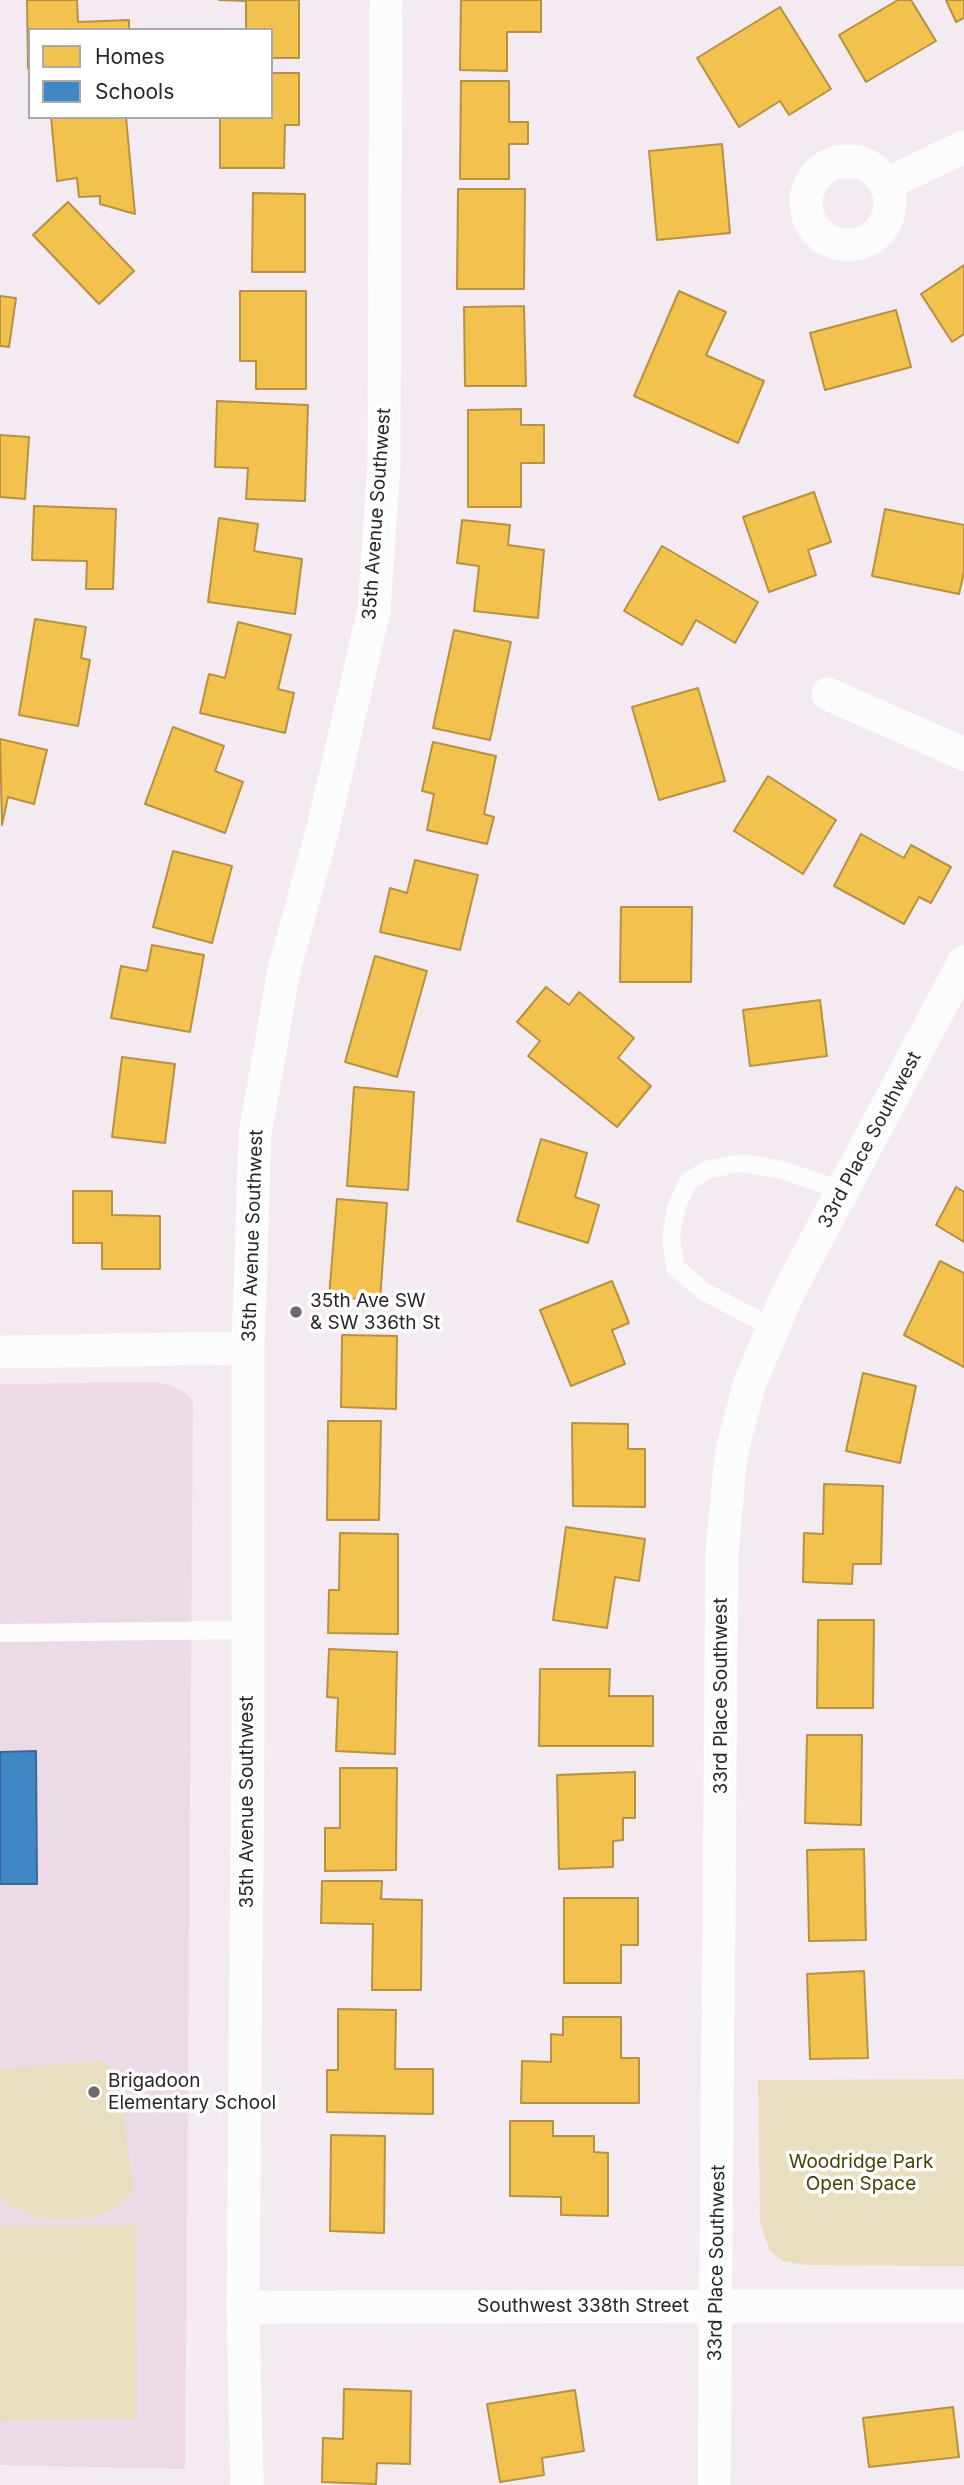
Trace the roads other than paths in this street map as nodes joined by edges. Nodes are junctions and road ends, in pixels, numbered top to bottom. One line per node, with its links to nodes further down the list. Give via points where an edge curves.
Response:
1 (386, 0): 9 (street, 35th Avenue Southwest, via 384,463 374,610 284,970 257,1122)
2 (964, 147): 3 (street)
3 (886, 184)
4 (828, 694): 5 (street)
5 (964, 754)
6 (964, 962): 7 (street, 33rd Place Southwest)
7 (843, 1191): 8 (street, 33rd Place Southwest); 8 (lane, via 782,1170 741,1163 706,1170 688,1182 676,1208 671,1238 675,1267 705,1292)
8 (774, 1328): 14 (street, 33rd Place Southwest, via 749,1385 731,1455 722,1552)
9 (248, 1348): 10 (street); 11 (street, 35th Avenue Southwest)
10 (0, 1352)
11 (248, 1630): 12 (lane); 13 (street, 35th Avenue Southwest)
12 (0, 1633)
13 (243, 2306): 14 (street, Southwest 338th Street); 16 (street, 35th Avenue Southwest)
14 (717, 2306): 15 (street, Southwest 338th Street); 17 (street, 33rd Place Southwest)
15 (964, 2306)
16 (247, 2485)
17 (714, 2485)

